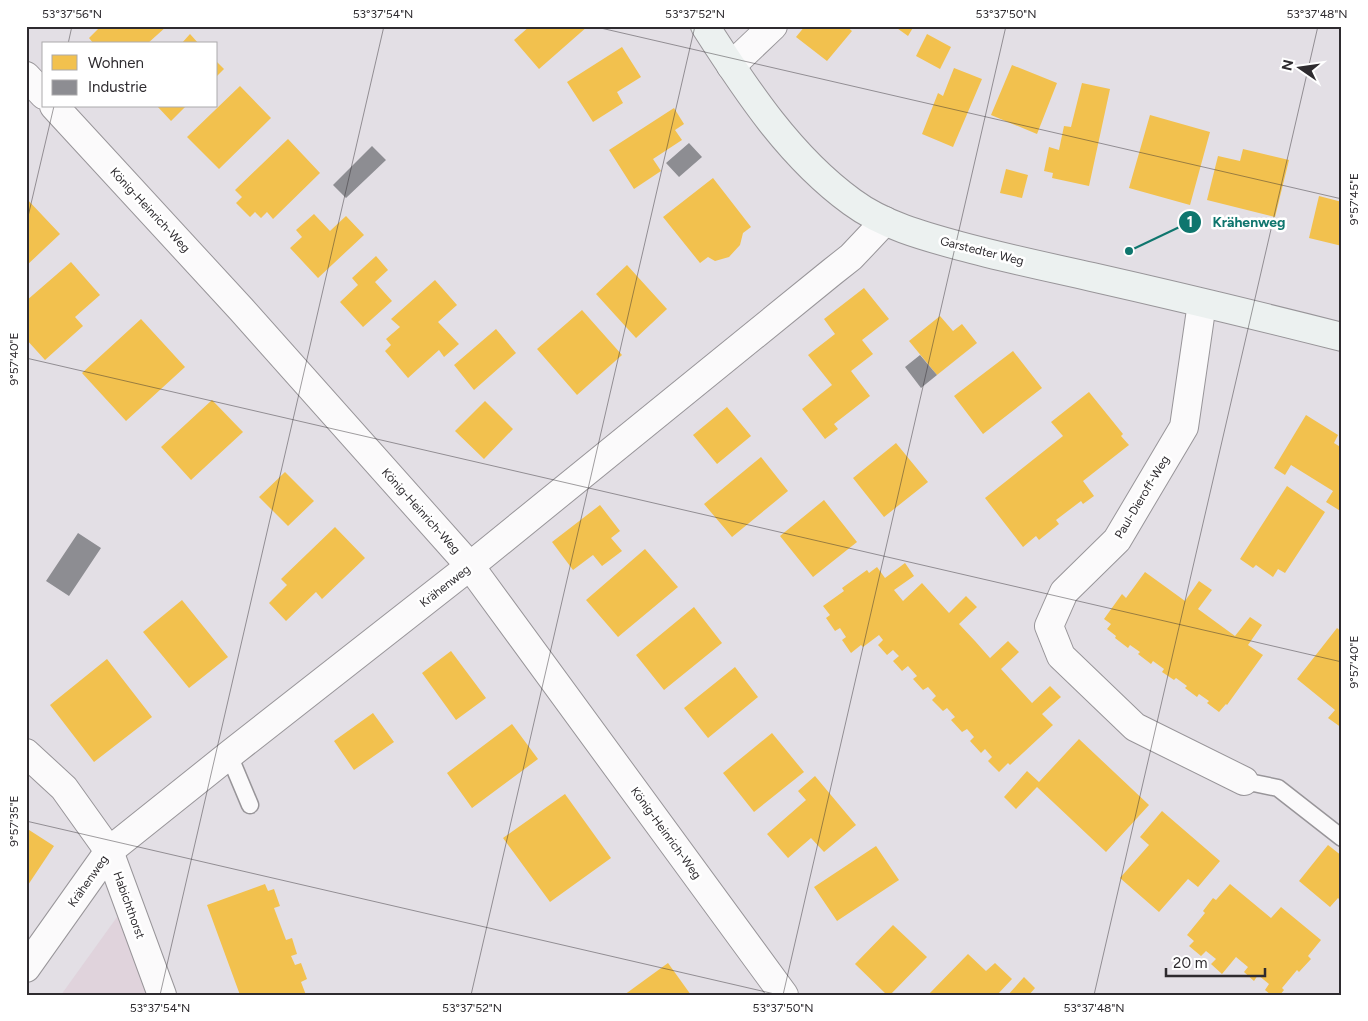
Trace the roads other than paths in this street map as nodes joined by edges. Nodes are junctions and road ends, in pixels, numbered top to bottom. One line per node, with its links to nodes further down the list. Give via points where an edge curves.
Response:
1 (705, 26): 3 (main road, Garstedter Weg)
2 (773, 26): 3 (street)
3 (731, 66): 7 (main road, Garstedter Weg, via 778,131 816,171 852,202)
4 (26, 76): 5 (street)
5 (42, 93)
6 (56, 108): 10 (street, König-Heinrich-Weg, via 241,309)
7 (885, 221): 8 (main road, Garstedter Weg, via 933,239); 10 (street, Krähenweg, via 851,257)
8 (1202, 303): 9 (main road, Garstedter Weg); 13 (street, Paul-Dieroff-Weg, via 1184,427 1117,540 1064,592 1048,626 1061,656 1135,727)
9 (1342, 337)
10 (470, 566): 12 (street, Krähenweg); 19 (street, König-Heinrich-Weg)
11 (26, 753): 16 (street, Habichthorst, via 64,788)
12 (229, 755): 14 (lane); 16 (street, Krähenweg)
13 (1244, 781): 15 (lane, via 1278,788)
14 (250, 805)
15 (1342, 838)
16 (109, 851): 17 (street, Krähenweg); 18 (street, Habichthorst)
17 (26, 968)
18 (162, 995)
19 (784, 995)

